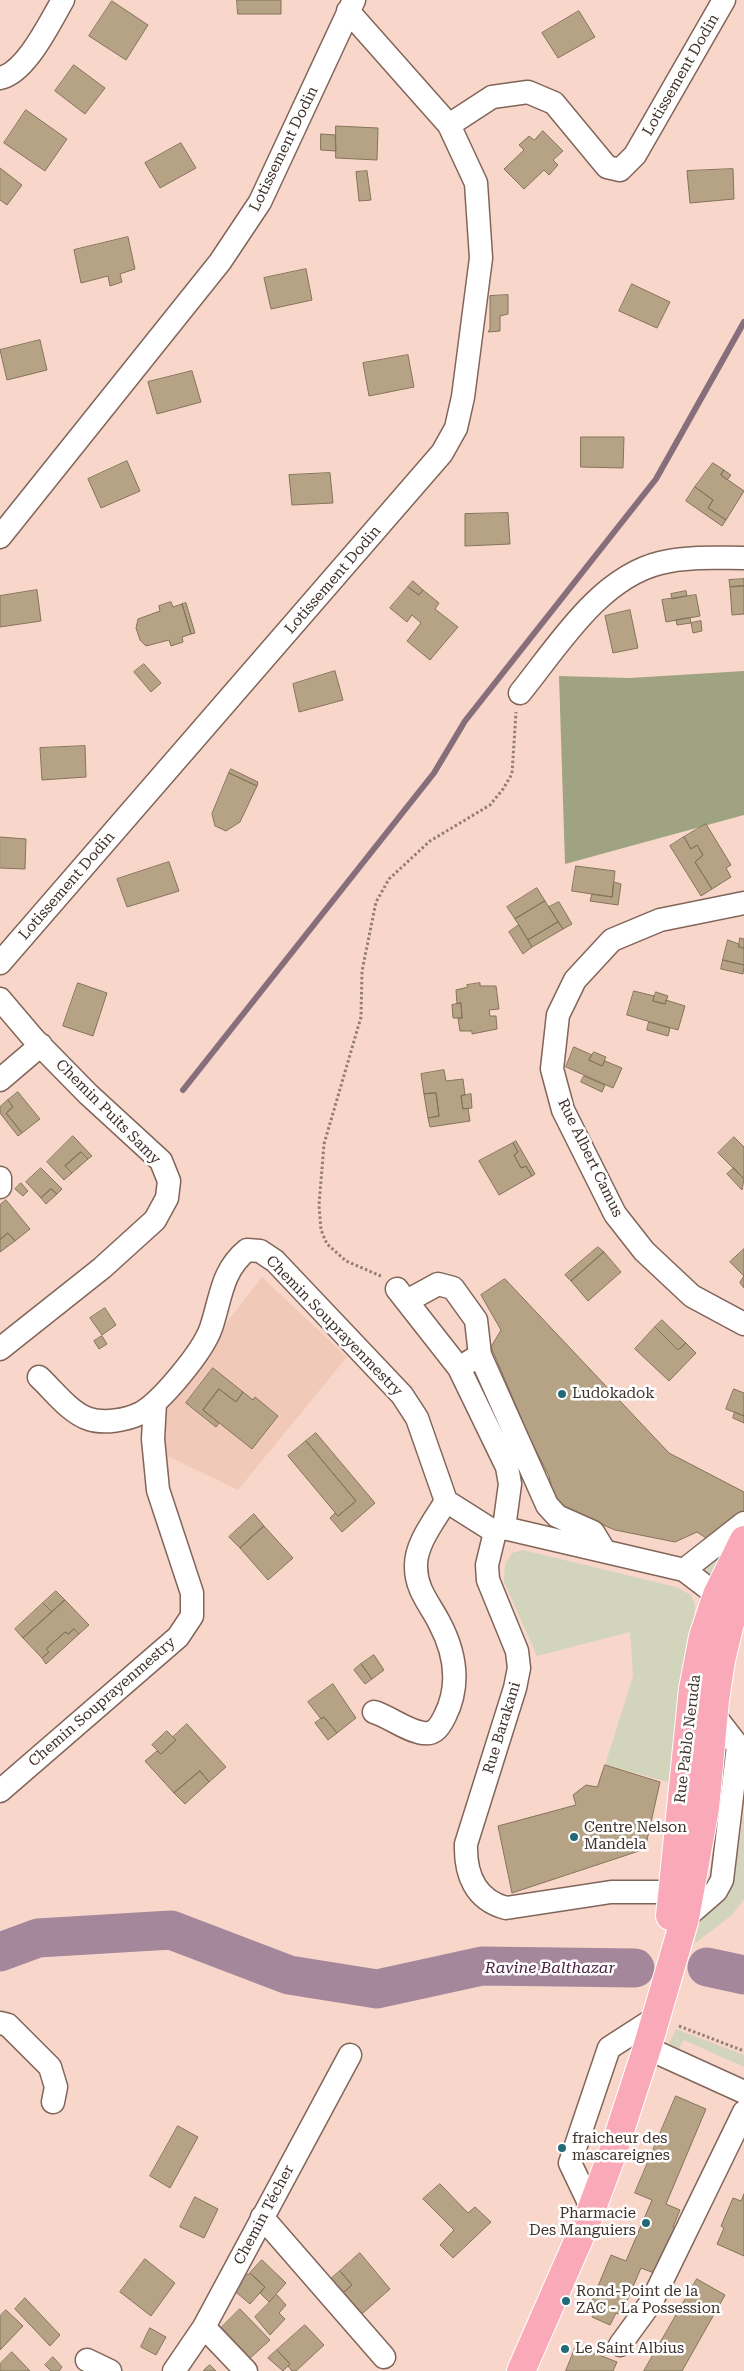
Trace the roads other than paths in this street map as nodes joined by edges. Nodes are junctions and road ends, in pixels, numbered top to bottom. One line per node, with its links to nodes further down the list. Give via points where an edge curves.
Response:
1 (63, 0): 4 (street, via 36,45 10,76)
2 (724, 0): 5 (street, Lotissement Dodin, via 636,155 620,170 607,167 554,103 528,92 492,97)
3 (351, 6): 5 (street, Lotissement Dodin); 6 (street, Lotissement Dodin, via 260,202 220,262)
4 (0, 78)
5 (449, 125): 10 (street, Lotissement Dodin, via 476,183 481,258 456,428 442,453)
6 (0, 538)
7 (744, 558): 8 (street, via 700,557 660,563 624,577 593,604)
8 (520, 693)
9 (744, 903): 16 (street, Rue Albert Camus, via 660,920 612,940 575,980 558,1015 552,1069 563,1110 615,1214 644,1251 692,1296)
10 (0, 963)
11 (0, 999): 12 (street, Chemin Puits Samy)
12 (41, 1045): 13 (street); 17 (street, Chemin Puits Samy, via 88,1094 161,1161 169,1181 167,1198 155,1220 102,1268)
13 (0, 1080)
14 (0, 1178): 15 (street)
15 (0, 1187)
16 (744, 1324)
17 (0, 1349)
18 (480, 1355): 19 (street); 19 (street, Rue Barakani, via 476,1320 453,1288 438,1284 402,1295); 26 (street, via 547,1505 557,1516 593,1532)
19 (458, 1368): 24 (street, Rue Barakani, via 506,1467 510,1484)
20 (39, 1377): 21 (street, via 89,1419 116,1420 140,1413)
21 (155, 1403): 22 (street, Chemin Souprayenmestry, via 204,1342 224,1279 235,1259 247,1250 260,1251 275,1261 402,1395 417,1418); 34 (street, Chemin Souprayenmestry, via 153,1439 158,1490 192,1593 192,1616 178,1637)
22 (459, 1509): 24 (street); 31 (street, via 420,1548 416,1564 416,1579 424,1600 449,1643 455,1686 449,1708 440,1726 432,1733 422,1733)
23 (744, 1523): 27 (street)
24 (499, 1530): 26 (street); 35 (street, Rue Barakani, via 487,1565 488,1580 517,1651 519,1668 466,1844 468,1869 474,1884 483,1898 506,1908 611,1892)
25 (744, 1540): 29 (main road, Rue Pablo Neruda)
26 (604, 1550): 27 (street)
27 (684, 1570): 29 (street)
28 (744, 1583): 30 (main road, Rue Pablo Neruda)
29 (717, 1595): 30 (street); 35 (main road, Rue Pablo Neruda, via 703,1637 693,1689)
30 (730, 1623): 32 (main road, Rue Pablo Neruda, via 721,1660)
31 (374, 1712)
32 (714, 1715): 33 (street, via 738,1746); 36 (main road, Rue Pablo Neruda, via 705,1808)
33 (740, 1774): 36 (street, via 722,1880 716,1892)
34 (0, 1791)
35 (671, 1892): 37 (main road, Rue Pablo Neruda)
36 (685, 1918): 37 (main road, Rue Pablo Neruda)
37 (664, 1985): 38 (main road)
38 (657, 2017): 40 (main road); 45 (street, via 609,2048 576,2145 570,2163)
39 (0, 2023): 43 (street, via 8,2024 50,2067 56,2087)
40 (647, 2048): 42 (street); 45 (main road)
41 (350, 2055): 46 (street, Chemin Técher)
42 (744, 2092)
43 (53, 2102)
44 (744, 2112): 48 (street, via 652,2301)
45 (592, 2209): 54 (main road)
46 (262, 2217): 47 (street, Chemin Técher); 49 (street)
47 (204, 2327): 52 (street, Chemin Técher); 53 (street)
48 (620, 2345)
49 (384, 2357)
50 (87, 2360): 51 (street)
51 (110, 2371)
52 (174, 2371)
53 (246, 2371)
54 (521, 2371)

